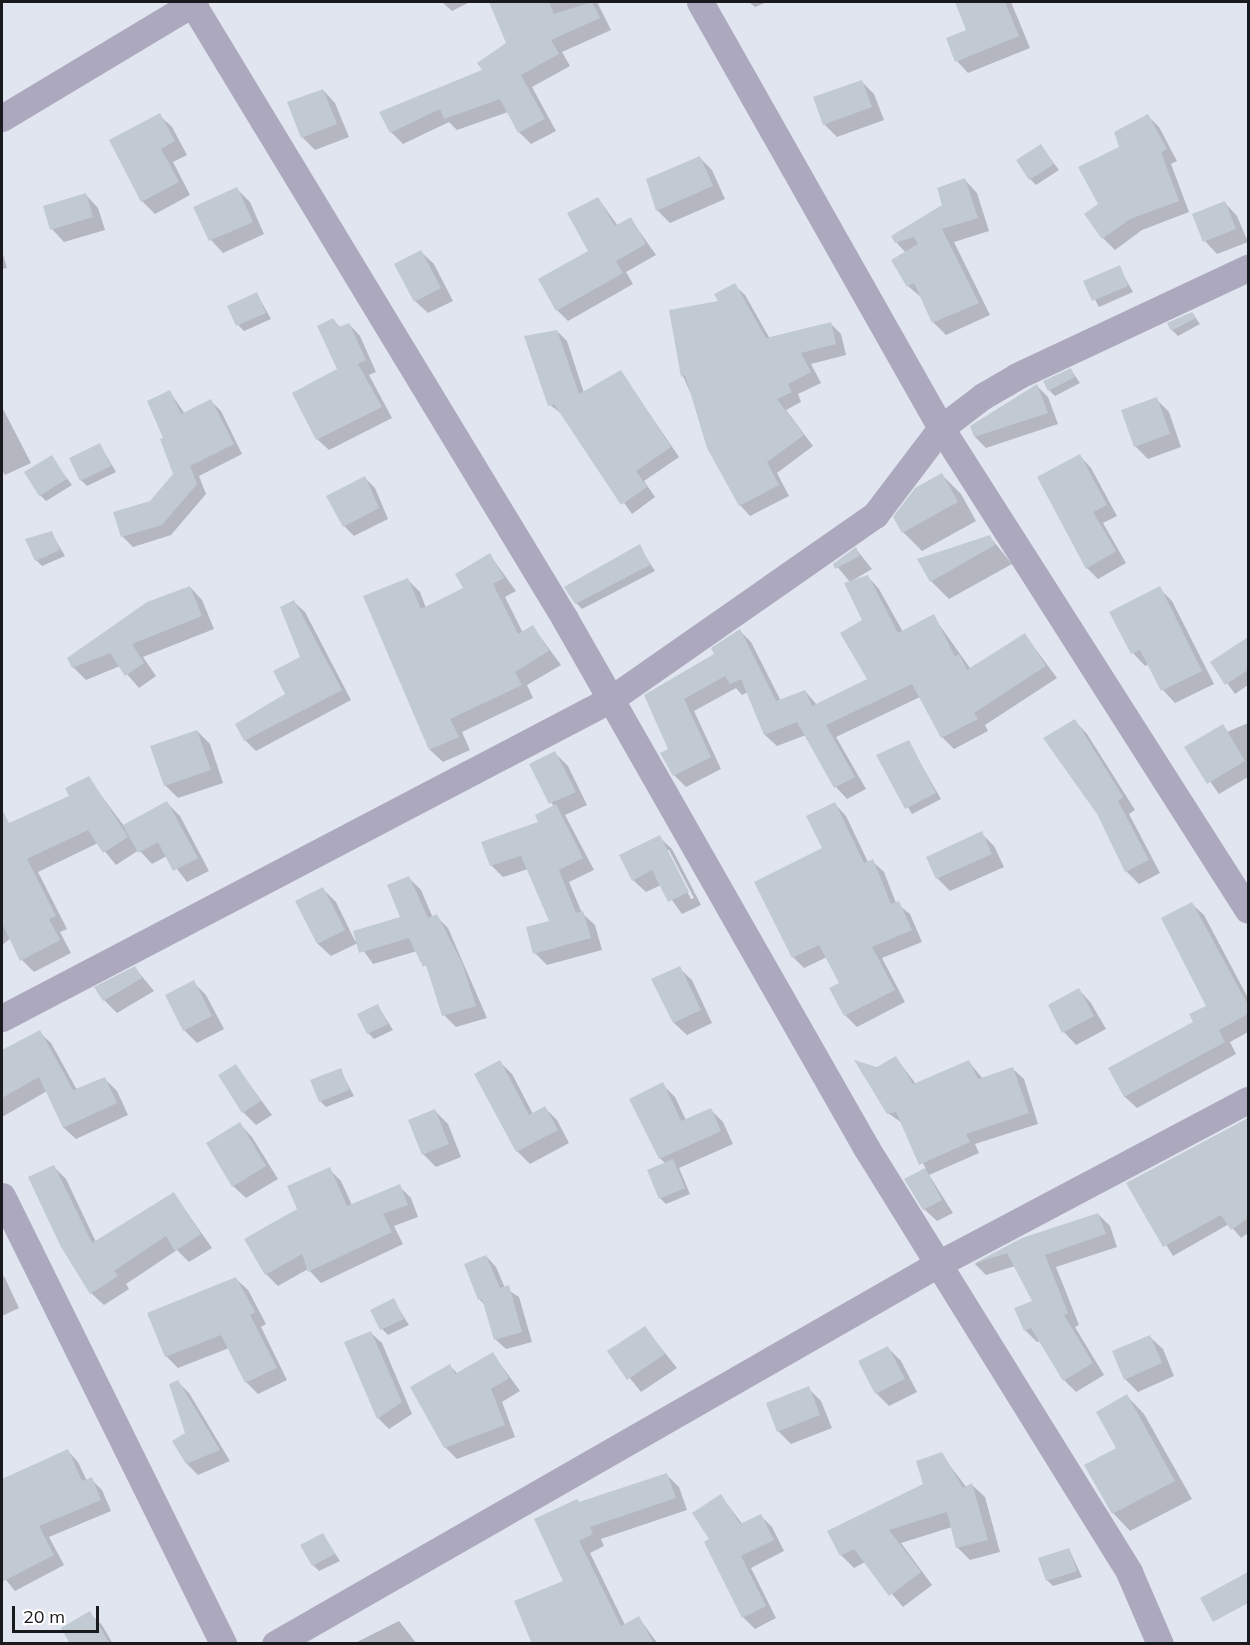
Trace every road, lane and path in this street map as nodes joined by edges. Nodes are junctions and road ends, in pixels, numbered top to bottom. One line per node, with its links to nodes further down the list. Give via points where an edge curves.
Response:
1 (194, 2): 3 (street); 6 (street)
2 (700, 2): 5 (street)
3 (2, 118)
4 (1248, 268): 5 (street, via 1017,376)
5 (941, 428): 6 (street, via 875,514); 7 (street)
6 (611, 699): 8 (street); 11 (street, via 867,1149)
7 (1248, 910)
8 (2, 1018)
9 (1248, 1100): 11 (street)
10 (2, 1196): 12 (street)
11 (938, 1264): 13 (street); 14 (street, via 1129,1572)
12 (224, 1644)
13 (275, 1644)
14 (1160, 1644)

